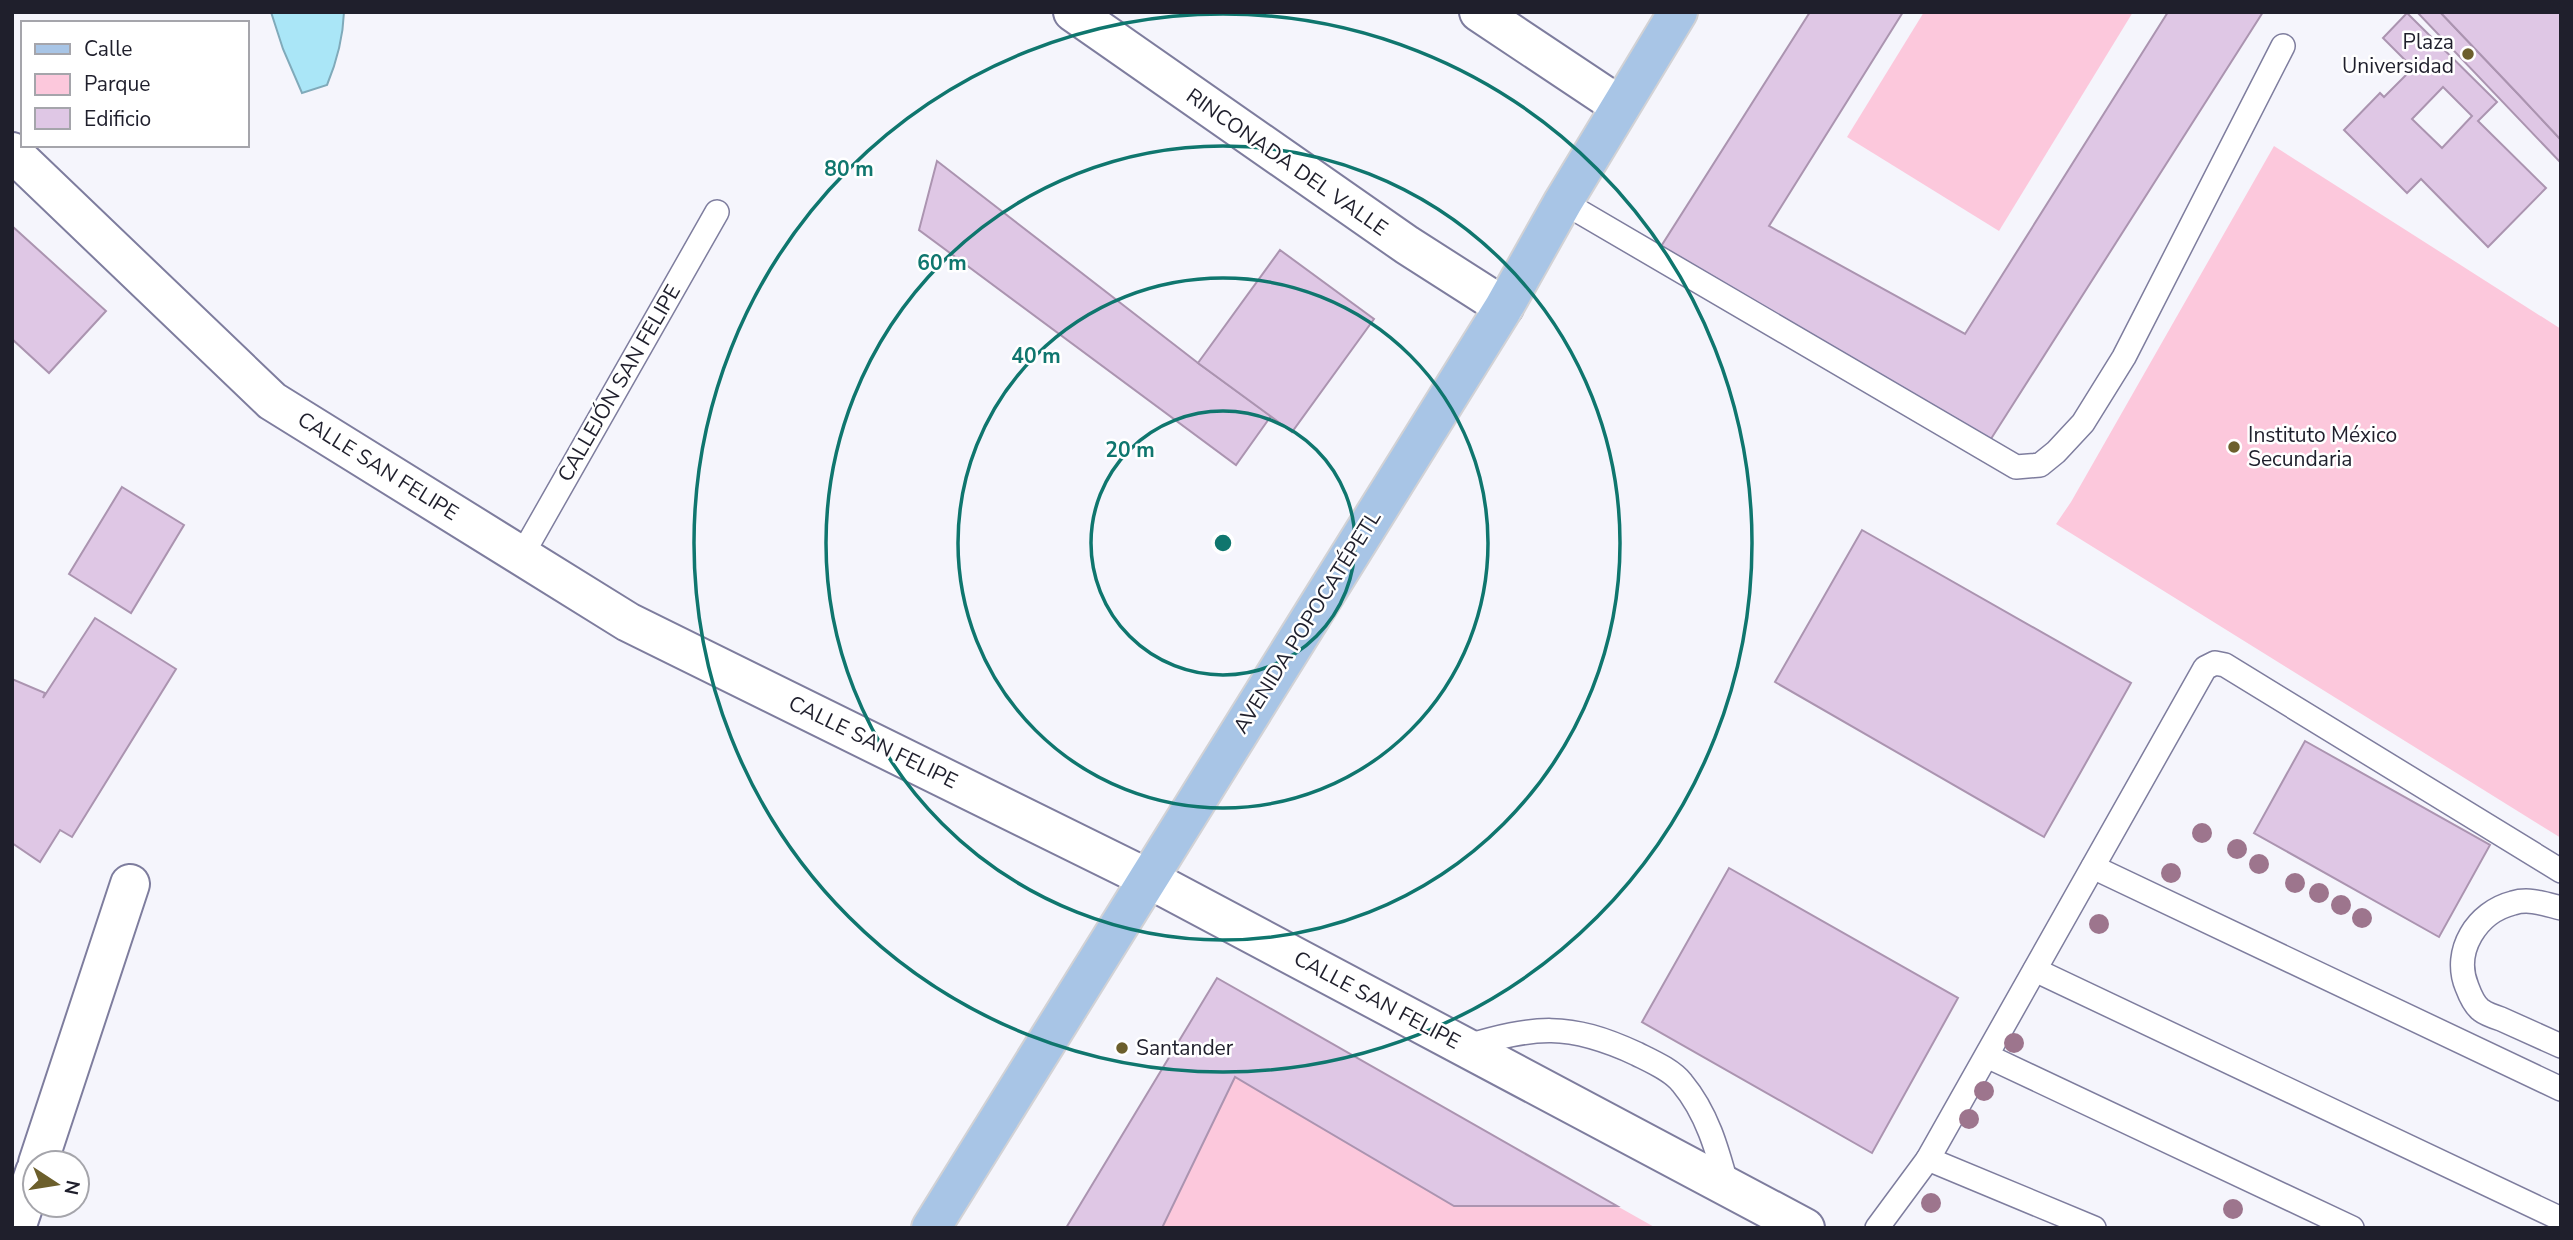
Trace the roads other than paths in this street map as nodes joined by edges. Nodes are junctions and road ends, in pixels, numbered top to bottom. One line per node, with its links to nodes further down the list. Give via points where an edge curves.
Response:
1 (1073, 12): 9 (street, RINCONADA DEL VALLE, via 1407,245)
2 (1479, 12): 5 (street)
3 (1678, 12): 5 (main road, AVENIDA POPOCATÉPETL)
4 (2283, 46): 7 (lane, via 2124,357 2083,423 2040,465 2016,467)
5 (1620, 106): 7 (main road, AVENIDA POPOCATÉPETL)
6 (12, 152): 10 (street, CALLE SAN FELIPE, via 272,401)
7 (1563, 202): 9 (main road, AVENIDA POPOCATÉPETL)
8 (717, 212): 10 (lane, CALLEJÓN SAN FELIPE)
9 (1504, 307): 13 (main road, AVENIDA POPOCATÉPETL)
10 (522, 555): 13 (street, CALLE SAN FELIPE, via 628,621)
11 (2092, 867): 12 (lane, via 2204,668 2215,663); 16 (lane); 20 (lane)
12 (2561, 871)
13 (1147, 878): 17 (street, CALLE SAN FELIPE); 25 (main road, AVENIDA POPOCATÉPETL)
14 (130, 884): 21 (street)
15 (2561, 908): 18 (lane, via 2534,901 2497,908 2471,934 2462,966 2472,998 2482,1010)
16 (2035, 970): 19 (lane); 24 (lane)
17 (1464, 1046): 23 (street, CALLE SAN FELIPE); 23 (lane, via 1512,1032 1552,1030 1584,1033 1650,1060 1680,1080 1698,1106 1714,1139)
18 (2561, 1046)
19 (1987, 1056): 22 (lane); 29 (lane)
20 (2561, 1090)
21 (43, 1149)
22 (1928, 1159): 27 (lane); 28 (lane)
23 (1727, 1186): 26 (street, CALLE SAN FELIPE)
24 (2561, 1219)
25 (930, 1228)
26 (1805, 1228)
27 (1877, 1228)
28 (2094, 1228)
29 (2352, 1228)

